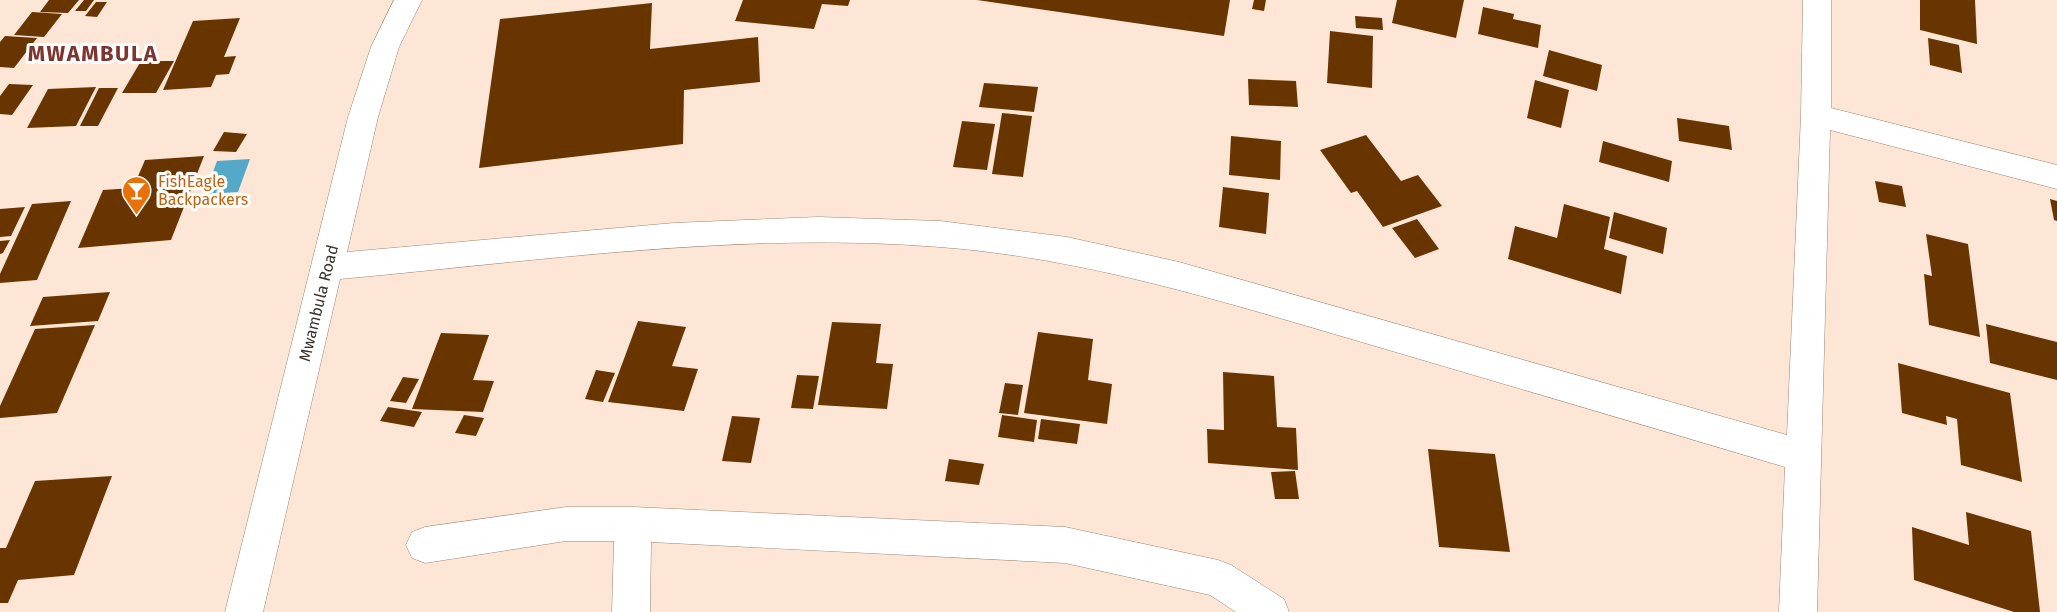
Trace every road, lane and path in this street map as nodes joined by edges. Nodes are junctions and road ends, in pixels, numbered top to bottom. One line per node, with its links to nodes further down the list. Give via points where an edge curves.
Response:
1 (408, 0): 5 (street, Mwambula Road, via 385,47 363,117)
2 (1817, 0): 3 (street)
3 (1816, 115): 4 (street); 6 (street)
4 (2057, 177)
5 (326, 267): 6 (street, via 685,235 818,230 940,234 1066,250 1179,275); 9 (street, Mwambula Road)
6 (1804, 456): 12 (street)
7 (633, 524): 8 (street, via 566,524); 10 (street); 11 (street, via 1065,545 1218,578)
8 (425, 545)
9 (244, 612)
10 (630, 612)
11 (1270, 612)
12 (1798, 612)

